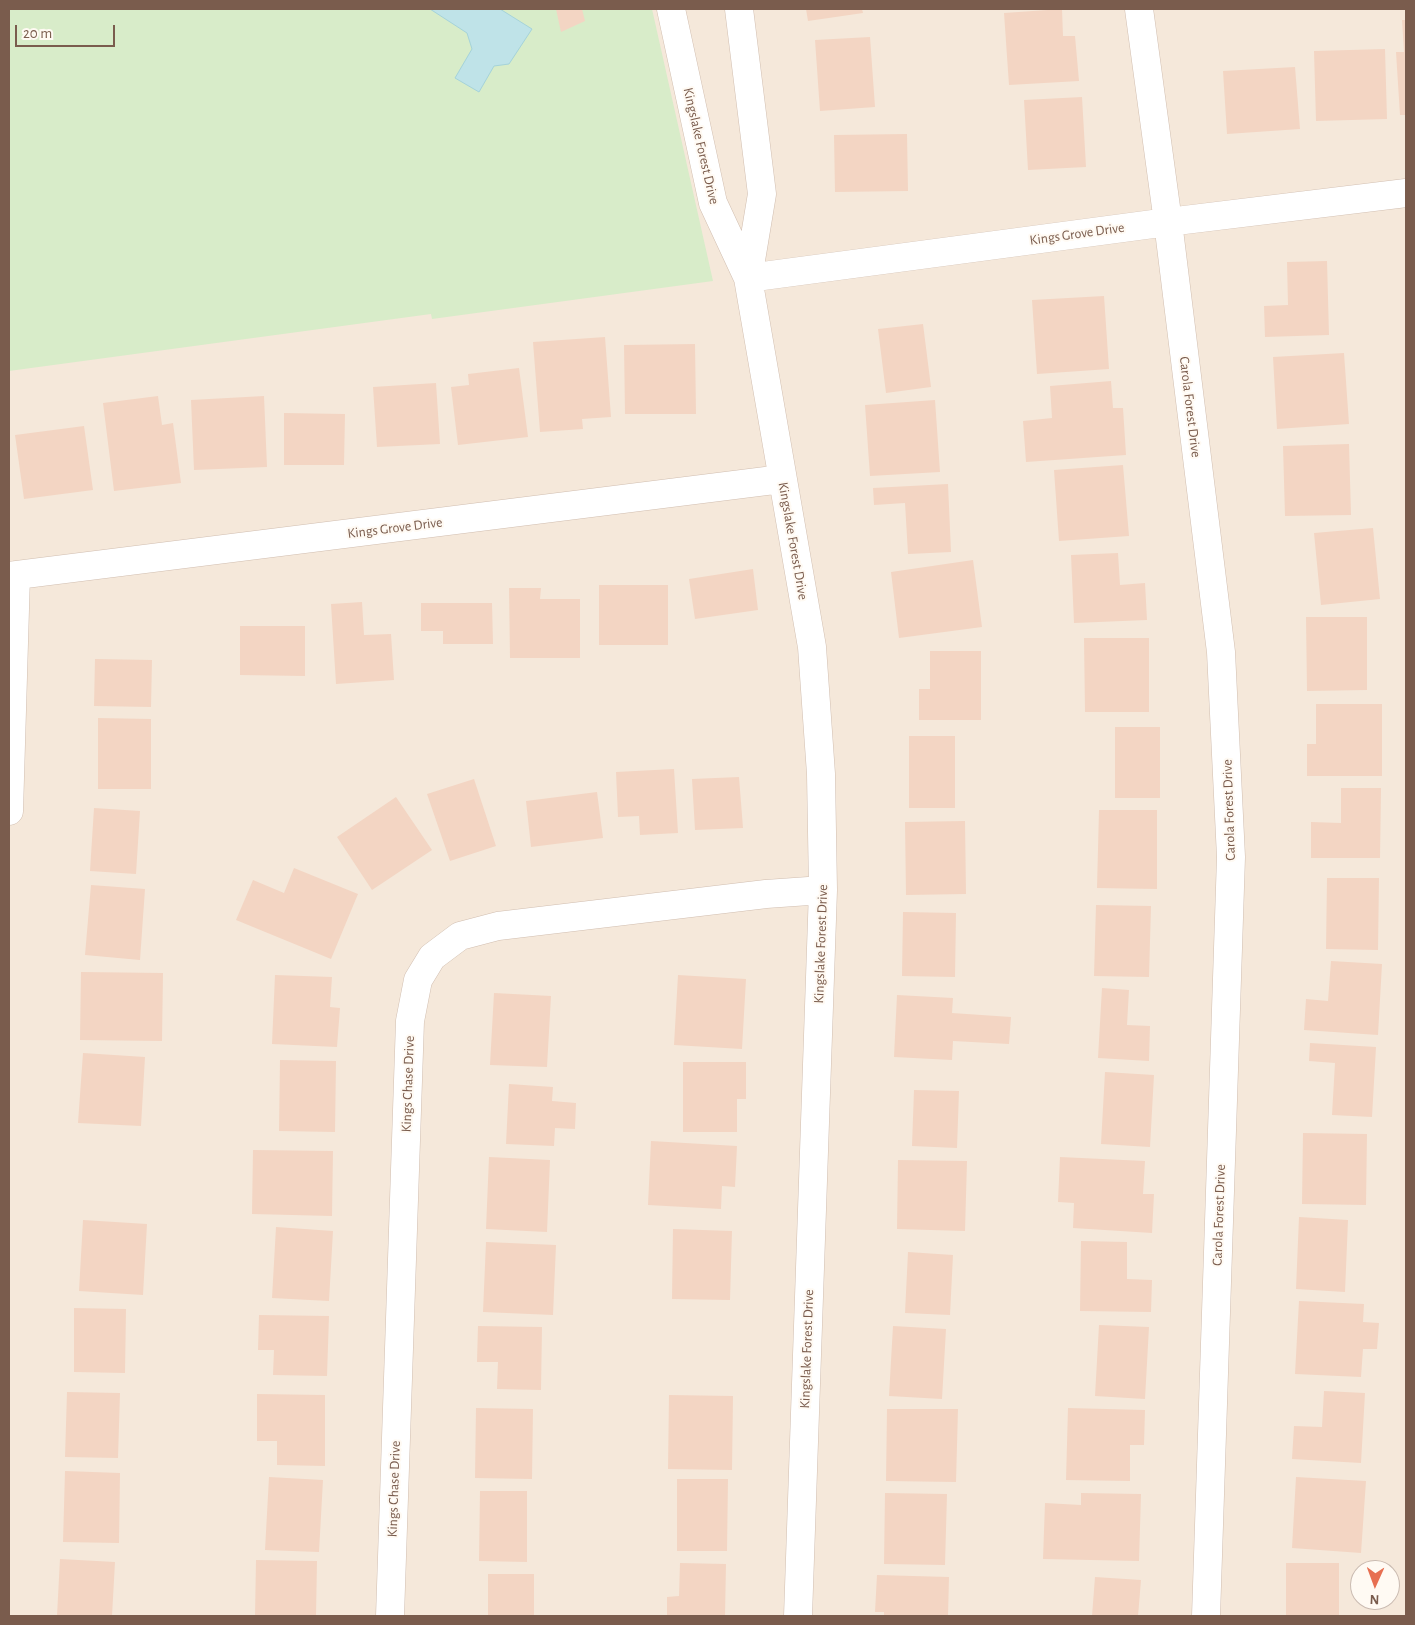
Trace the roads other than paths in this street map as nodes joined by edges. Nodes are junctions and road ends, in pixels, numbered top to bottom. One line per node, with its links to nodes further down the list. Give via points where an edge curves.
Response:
1 (671, 9): 6 (street, Kingslake Forest Drive, via 713,203)
2 (738, 9): 6 (street, Kingslake Forest Drive, via 762,194)
3 (1139, 9): 5 (street, Carola Forest Drive)
4 (1406, 194): 5 (street, Kings Grove Drive)
5 (1168, 222): 6 (street, Kings Grove Drive); 13 (street, Carola Forest Drive, via 1221,652 1231,857)
6 (748, 278): 7 (street, Kingslake Forest Drive)
7 (782, 479): 8 (street, Kings Grove Drive); 10 (street, Kingslake Forest Drive, via 812,647 821,774)
8 (13, 576): 9 (street)
9 (9, 811)
10 (823, 890): 11 (street, Kings Chase Drive, via 498,926 460,936 432,957 418,980 410,1021); 12 (street, Kingslake Forest Drive)
11 (390, 1616)
12 (798, 1616)
13 (1206, 1616)

